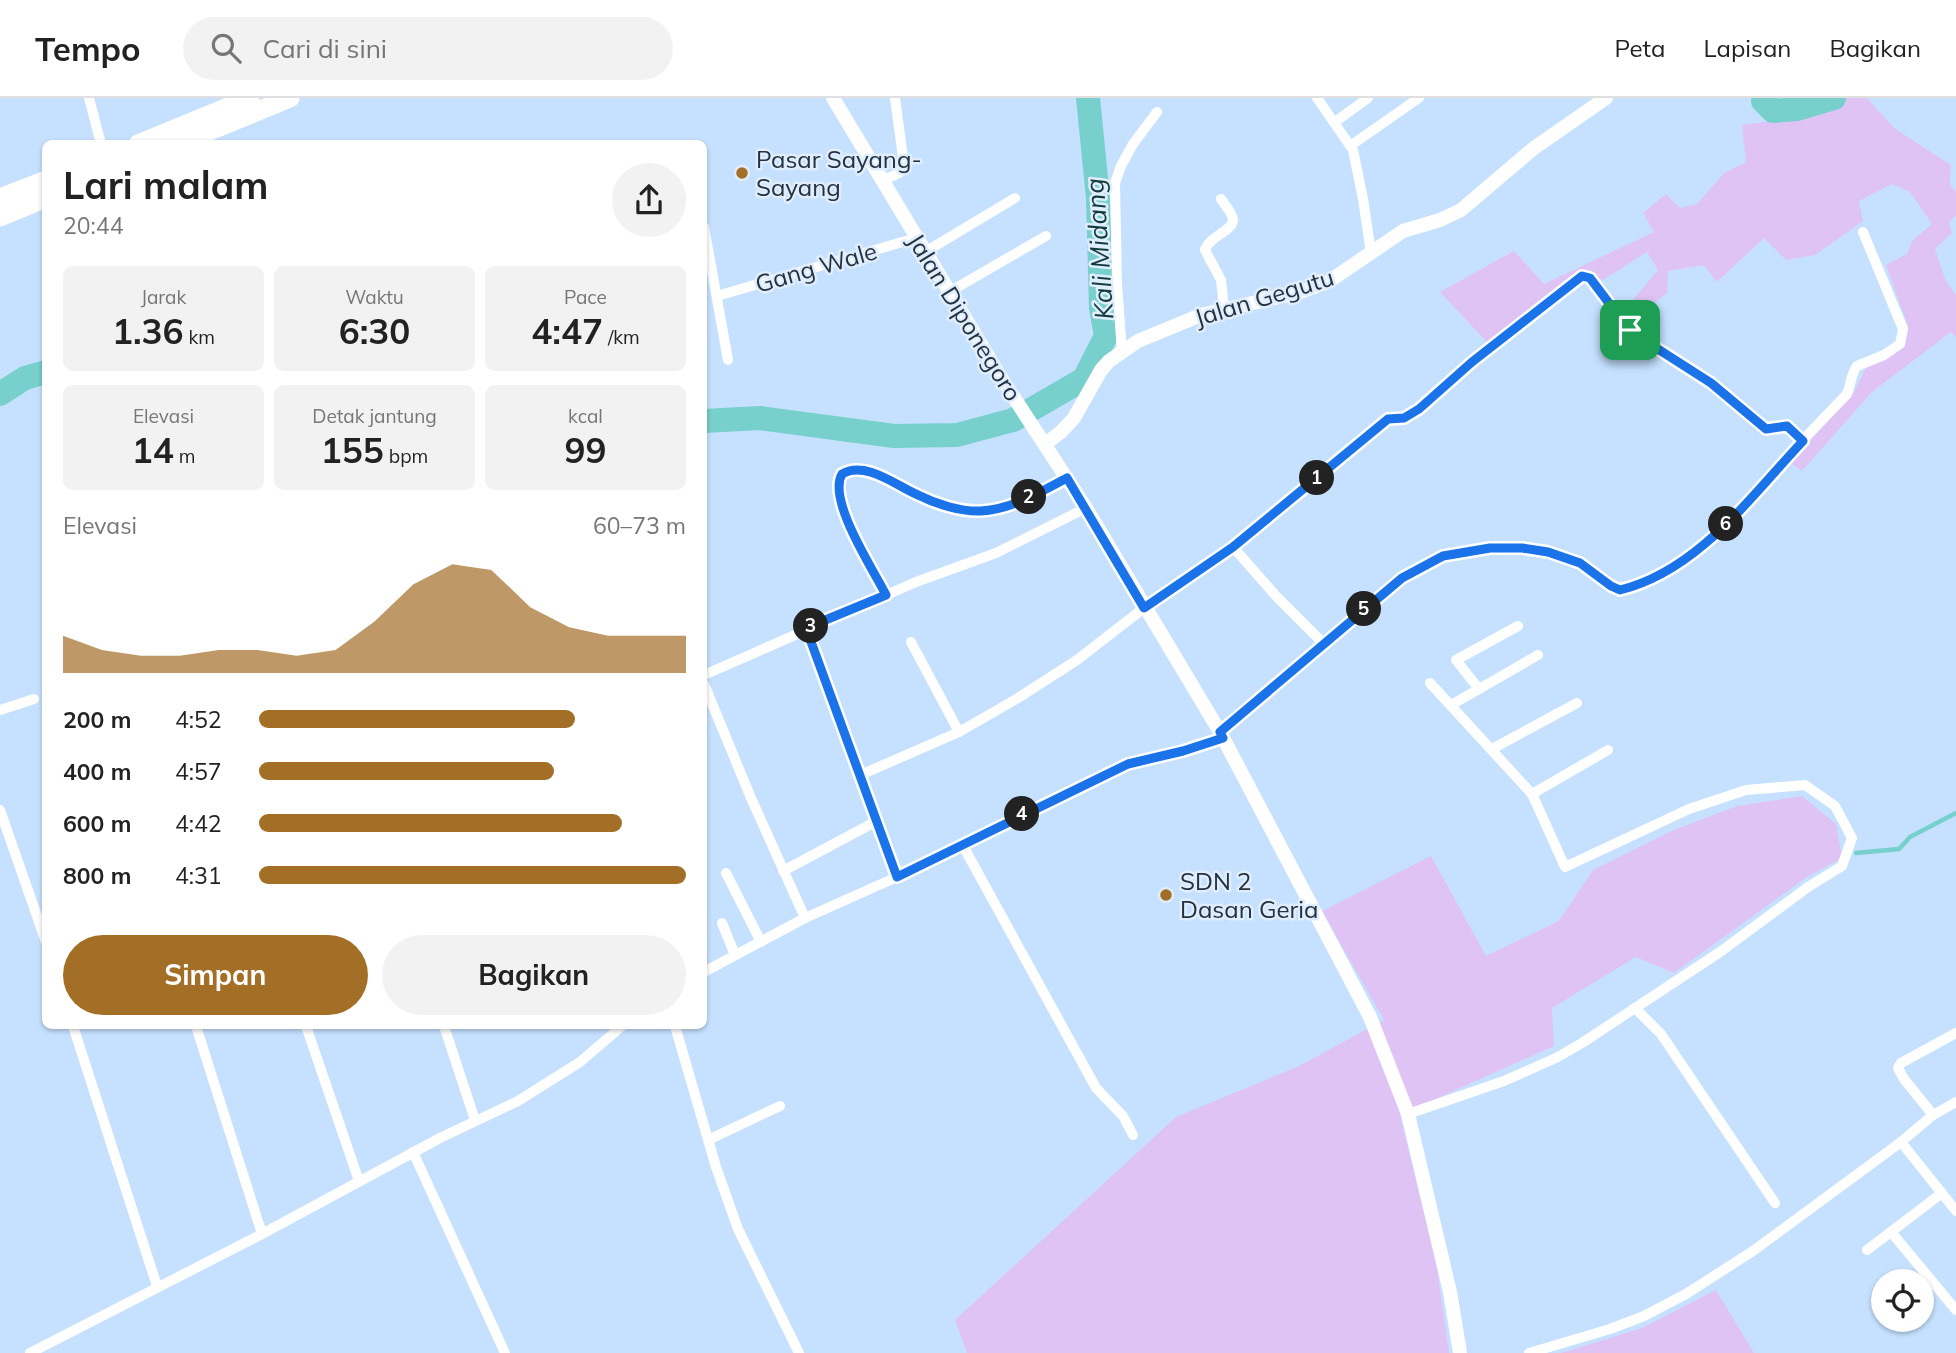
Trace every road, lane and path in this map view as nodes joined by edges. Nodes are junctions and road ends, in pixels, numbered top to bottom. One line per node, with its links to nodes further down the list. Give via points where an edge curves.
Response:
1 (89, 98): 12 (street)
2 (250, 98): 13 (highway)
3 (290, 98): 14 (highway)
4 (833, 98): 16 (street, Jalan Diponegoro)
5 (895, 98): 16 (street, via 904,165)
6 (1317, 98): 11 (street)
7 (1368, 98): 11 (street)
8 (1419, 98): 15 (street)
9 (1606, 98): 28 (street, Jalan Gegutu, via 1534,148 1461,210 1403,231)
10 (1157, 112): 32 (street, via 1133,144 1115,183)
11 (1335, 122): 15 (street)
12 (100, 140)
13 (148, 140)
14 (188, 140)
15 (1350, 146): 28 (street)
16 (882, 181): 25 (street, Jalan Diponegoro)
17 (42, 182): 18 (highway)
18 (0, 198)
19 (1015, 198): 27 (street)
20 (1222, 199): 31 (street, via 1233,222 1208,242 1205,250 1221,280)
21 (42, 200): 22 (highway)
22 (0, 217)
23 (1863, 232): 34 (street, via 1903,338 1896,347 1857,366 1847,394)
24 (1046, 236): 29 (street)
25 (916, 238): 27 (street, Jalan Diponegoro); 30 (street, Gang Wale)
26 (707, 243): 30 (street)
27 (925, 252): 29 (street, Jalan Diponegoro)
28 (1371, 253): 31 (street, Jalan Gegutu, via 1328,282)
29 (949, 292): 35 (street, Jalan Diponegoro)
30 (717, 296): 33 (street)
31 (1224, 308): 32 (street, Jalan Gegutu, via 1158,331)
32 (1122, 352): 35 (street, Jalan Gegutu, via 1101,370 1067,425)
33 (728, 360)
34 (1803, 441): 38 (street, via 1787,426 1766,429 1711,383 1636,335 1590,278 1582,276 1419,409 1384,422); 44 (street, via 1756,494 1686,559 1639,584 1615,589 1580,563 1548,552 1522,548 1465,551 1443,556 1402,578)
35 (1045, 444): 36 (street, Jalan Diponegoro)
36 (1067, 478): 37 (street, Jalan Diponegoro); 39 (street, via 1020,502 981,511 918,496 871,473 846,472 839,480 839,499)
37 (1086, 508): 39 (street, via 996,552); 40 (street, Jalan Diponegoro)
38 (1233, 547): 40 (street); 44 (street)
39 (886, 595): 42 (street)
40 (1144, 608): 54 (street, via 1077,660); 55 (street, Jalan Diponegoro)
41 (1518, 626): 48 (street, via 1456,660)
42 (806, 628): 46 (street); 58 (street)
43 (911, 642): 54 (street)
44 (1323, 643): 55 (street)
45 (1538, 655): 48 (street)
46 (707, 674)
47 (1430, 683): 52 (street)
48 (1479, 690): 52 (street)
49 (707, 691): 63 (street)
50 (34, 699): 53 (street)
51 (1577, 703): 56 (street)
52 (1451, 705): 56 (street)
53 (0, 710)
54 (959, 732): 58 (street)
55 (1221, 735): 62 (street, via 1183,751 1128,764); 82 (street, Jalan Diponegoro, via 1370,1017)
56 (1492, 748): 59 (street)
57 (1608, 750): 59 (street)
58 (858, 776): 61 (street)
59 (1532, 794): 72 (street, via 1565,867 1689,809 1746,790 1805,785 1835,806 1852,838 1842,866)
60 (0, 810): 68 (street)
61 (876, 822): 63 (street); 65 (street)
62 (962, 844): 65 (street); 85 (street, via 1096,1087)
63 (783, 871): 66 (street)
64 (726, 873): 69 (street)
65 (897, 877): 66 (street)
66 (805, 918): 69 (street)
67 (722, 923): 70 (street)
68 (42, 931)
69 (761, 942): 70 (street)
70 (735, 955): 71 (street)
71 (707, 970)
72 (1635, 1008): 82 (street, via 1556,1058); 91 (street, via 1661,1034)
73 (74, 1029): 96 (street)
74 (197, 1029): 94 (street)
75 (307, 1029): 89 (street)
76 (444, 1029): 84 (street)
77 (677, 1029): 86 (street)
78 (609, 1031): 84 (street, via 580,1062 540,1089)
79 (1956, 1033): 83 (street, via 1898,1068)
80 (1955, 1105): 83 (street)
81 (780, 1106): 86 (street)
82 (1408, 1114): 101 (street, Jalan Diponegoro)
83 (1933, 1115): 87 (street)
84 (475, 1120): 88 (street)
85 (1133, 1135)
86 (708, 1140): 100 (street, via 738,1229)
87 (1901, 1142): 90 (street); 102 (street, via 1754,1251 1686,1294 1610,1329)
88 (412, 1152): 89 (street); 99 (street)
89 (359, 1181): 94 (street)
90 (1942, 1194): 92 (street); 93 (street)
91 (1775, 1203)
92 (1956, 1211)
93 (1891, 1232): 95 (street); 97 (street)
94 (262, 1234): 96 (street)
95 (1867, 1250)
96 (157, 1286): 98 (street)
97 (1956, 1310)
98 (30, 1353)
99 (505, 1353)
100 (799, 1353)
101 (1460, 1353)
102 (1529, 1353)

